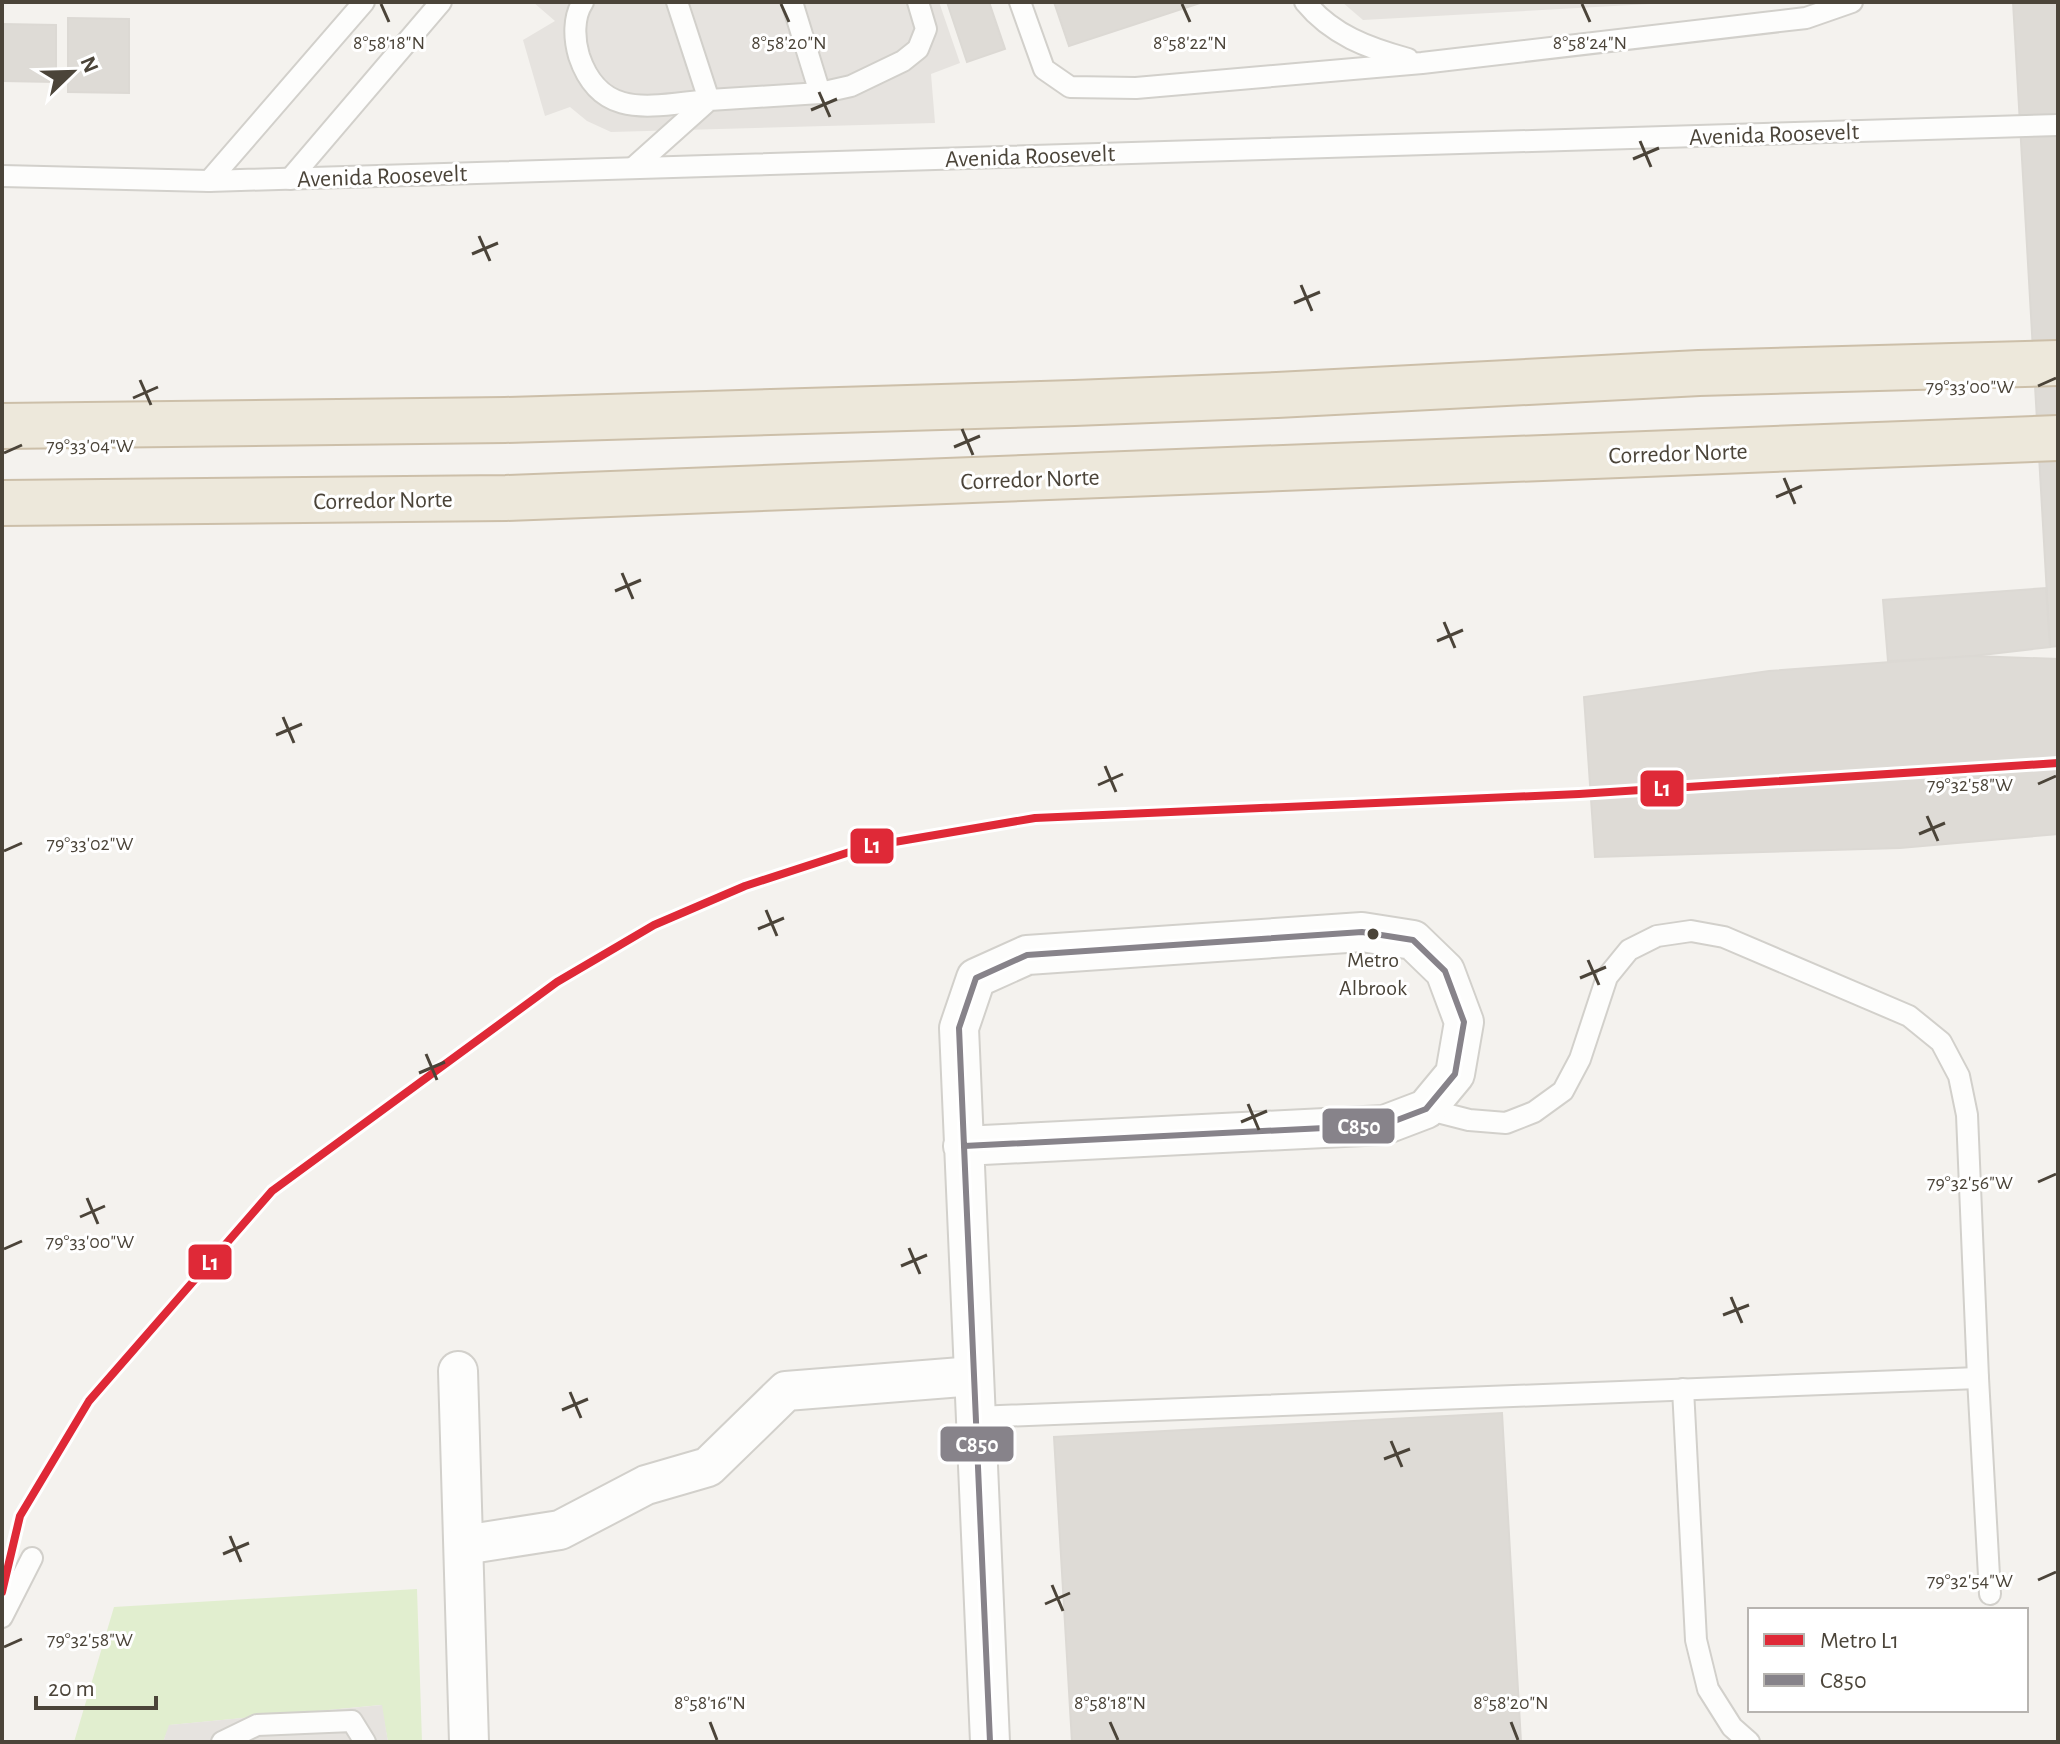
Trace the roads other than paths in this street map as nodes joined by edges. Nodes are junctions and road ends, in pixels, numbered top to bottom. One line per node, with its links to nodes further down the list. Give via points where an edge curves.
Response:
1 (364, 2): 17 (lane)
2 (441, 2): 16 (lane)
3 (583, 2): 12 (lane, via 574,41 598,91 620,104)
4 (677, 2): 12 (lane)
5 (792, 2): 11 (lane)
6 (918, 2): 11 (lane, via 926,29 918,49 851,86)
7 (1020, 2): 10 (lane, via 1044,69 1070,87 1136,88)
8 (1305, 2): 10 (lane, via 1343,35)
9 (1852, 2): 10 (lane, via 1806,18)
10 (1422, 63)
11 (820, 93): 12 (lane)
12 (709, 100): 14 (lane)
13 (2058, 125): 14 (lane, Avenida Roosevelt)
14 (633, 168): 16 (lane, Avenida Roosevelt)
15 (2, 176): 17 (lane, Avenida Roosevelt)
16 (290, 179): 17 (lane, Avenida Roosevelt)
17 (209, 181)
18 (2058, 363): 19 (highway, via 1699,373 1074,403 505,420)
19 (2, 426)
20 (2058, 438): 21 (highway, Corredor Norte, via 506,498)
21 (2, 503)
22 (1426, 1109): 23 (street, via 1384,1125); 23 (street, via 1455,1074 1464,1022 1445,971 1413,940 1362,932 1027,955 976,978 959,1028); 26 (lane, via 1506,1123 1534,1112 1563,1091 1580,1059 1607,977 1629,950 1657,936 1691,931 1724,937 1909,1016 1941,1042 1959,1076 1967,1115)
23 (963, 1146): 25 (street)
24 (458, 1371): 29 (street)
25 (974, 1376): 28 (street); 29 (street, via 786,1391 708,1467 646,1485 560,1530)
26 (1978, 1378): 27 (lane); 31 (lane)
27 (1683, 1389): 28 (lane); 37 (lane, via 1696,1640 1708,1689 1732,1727)
28 (976, 1417): 36 (street)
29 (464, 1545): 35 (street)
30 (32, 1558): 32 (lane)
31 (1990, 1594)
32 (2, 1617)
33 (222, 1742): 34 (lane, via 257,1725 352,1721)
34 (365, 1742)
35 (469, 1742)
36 (990, 1742)
37 (1749, 1742)

